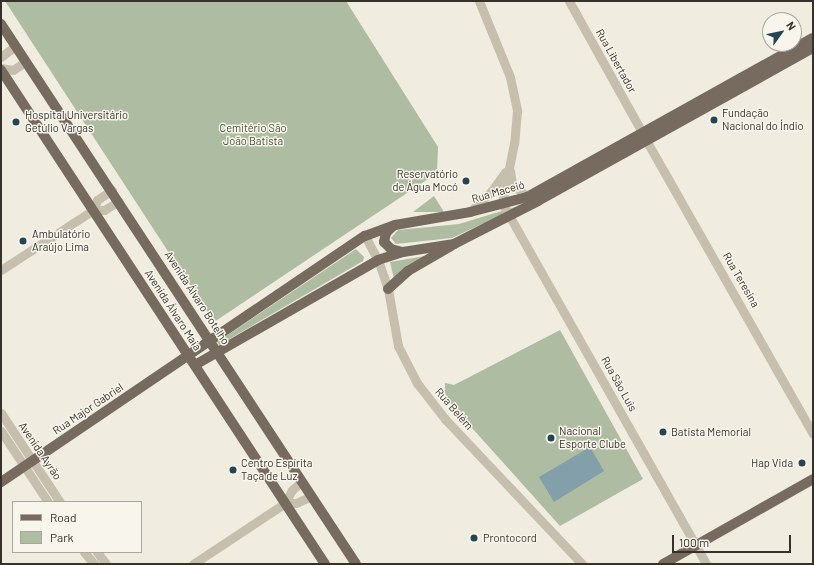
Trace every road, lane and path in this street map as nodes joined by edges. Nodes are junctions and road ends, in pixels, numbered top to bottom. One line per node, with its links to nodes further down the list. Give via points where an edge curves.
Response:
1 (479, 1): 11 (street, via 515,95 517,127)
2 (569, 1): 10 (street, Rua Libertador)
3 (1, 24): 5 (main road)
4 (813, 38): 10 (main road, Rua Maceió)
5 (16, 46): 7 (street); 8 (main road, Avenida Álvaro Botelho)
6 (813, 48): 10 (main road, Rua Maceió)
7 (1, 58)
8 (25, 62): 9 (street, via 12,70); 12 (main road, Avenida Álvaro Botelho)
9 (1, 69): 16 (main road, Avenida Álvaro Maia)
10 (644, 136): 13 (main road, Rua Maceió); 18 (main road, Rua Maceió); 32 (street, Rua Teresina)
11 (509, 163): 13 (street, via 512,183); 15 (street); 17 (street, via 497,185)
12 (112, 190): 14 (main road, Avenida Álvaro Botelho); 16 (street, via 97,200)
13 (527, 197): 15 (main road, Rua Maceió)
14 (119, 201): 16 (street, via 104,210); 26 (main road, Avenida Álvaro Botelho)
15 (502, 204): 17 (main road, Rua Maceió); 18 (street, Rua São Luis)
16 (93, 210): 24 (street); 28 (main road, Avenida Álvaro Maia)
17 (470, 212): 19 (main road, Rua Maceió)
18 (508, 216): 21 (main road, Rua Maceió); 41 (street, Rua São Luis, via 570,320)
19 (395, 225): 20 (main road, Rua Maceió); 22 (main road, via 386,233 384,242 391,249)
20 (365, 236): 23 (street, Rua Belém); 26 (main road, Rua Maceió)
21 (454, 244): 22 (main road, Rua Maceió); 25 (main road, via 408,271)
22 (402, 252): 23 (main road, Rua Maceió)
23 (378, 260): 25 (street, Rua Belém); 27 (main road, Rua Maceió)
24 (1, 270)
25 (388, 289): 49 (street, Rua Belém, via 398,346 417,383 445,419)
26 (211, 340): 27 (main road, Avenida Álvaro Botelho); 28 (main road, Rua Maceió)
27 (218, 351): 29 (main road, Rua Maceió); 35 (main road, Avenida Álvaro Botelho)
28 (188, 356): 29 (main road, Avenida Álvaro Maia); 33 (main road, Rua Major Gabriel)
29 (194, 365): 40 (main road, Avenida Álvaro Maia)
30 (1, 413): 33 (street, Avenida Ayrão)
31 (1, 431): 33 (street, Avenida Ayrão)
32 (813, 434)
33 (28, 464): 36 (main road, Rua Major Gabriel); 38 (street, Avenida Ayrão); 39 (street, Avenida Ayrão)
34 (813, 479): 41 (main road)
35 (302, 481): 37 (main road, Avenida Álvaro Botelho); 40 (street, via 292,490)
36 (1, 482)
37 (312, 496): 40 (street, via 296,503); 48 (main road, Avenida Álvaro Botelho)
38 (47, 501)
39 (59, 501)
40 (285, 503): 46 (street); 47 (main road, Avenida Álvaro Maia)
41 (696, 546): 50 (main road); 51 (street, Rua São Luis)
42 (85, 553): 44 (street)
43 (98, 553): 45 (street)
44 (94, 564)
45 (106, 564)
46 (193, 564)
47 (325, 564)
48 (356, 564)
49 (582, 564)
50 (663, 564)
51 (706, 564)

